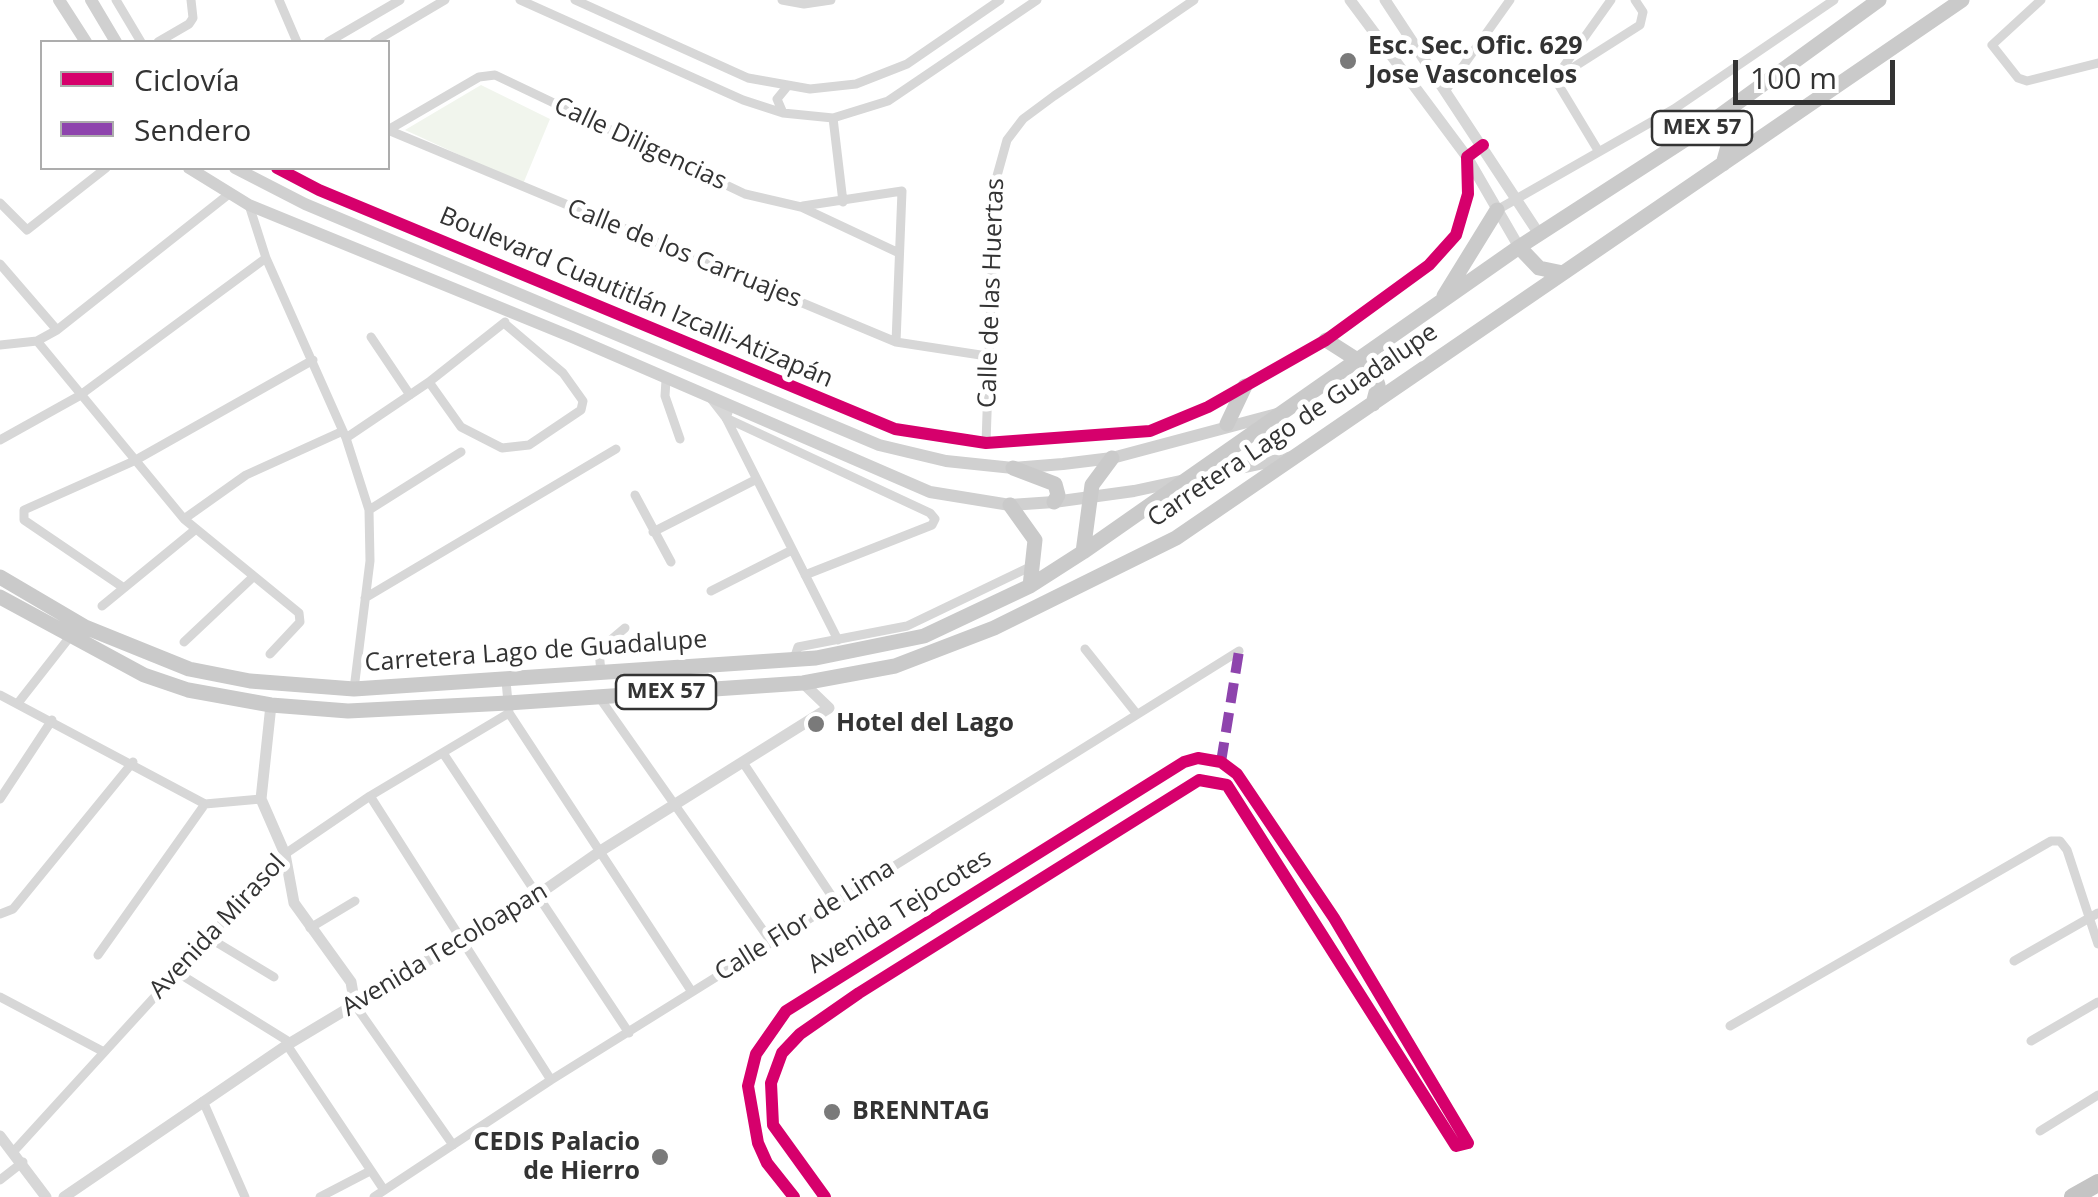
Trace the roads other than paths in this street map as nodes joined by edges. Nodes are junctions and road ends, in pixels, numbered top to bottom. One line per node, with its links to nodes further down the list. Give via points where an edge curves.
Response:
1 (59, 0): 24 (main road)
2 (91, 0): 25 (main road)
3 (116, 0): 26 (street)
4 (191, 0): 27 (street, via 189,24)
5 (279, 0): 28 (street)
6 (400, 0): 29 (street)
7 (444, 0): 30 (street)
8 (520, 0): 37 (street)
9 (575, 0): 34 (street, via 748,78)
10 (782, 0): 11 (street)
11 (831, 0)
12 (1000, 0): 32 (street)
13 (1037, 0): 36 (street)
14 (1194, 0): 71 (street, Calle de las Huertas, via 1023,119 1007,140 995,184)
15 (1350, 0): 44 (street)
16 (1612, 0): 33 (street)
17 (1635, 0): 33 (street, via 1640,25)
18 (1834, 0): 43 (street)
19 (1879, 0): 40 (main road, MEX 57)
20 (1962, 0): 45 (main road, MEX 57)
21 (2040, 0): 31 (street, via 1992,45 2022,81)
22 (1388, 1): 35 (street)
23 (1504, 3): 35 (street)
24 (85, 40)
25 (115, 40)
26 (140, 40)
27 (161, 40)
28 (296, 40)
29 (331, 40)
30 (377, 40)
31 (2098, 64)
32 (878, 78): 34 (street); 36 (street)
33 (1555, 79): 43 (street)
34 (786, 88): 37 (street, via 777,98)
35 (1446, 90): 42 (street)
36 (888, 101): 38 (street)
37 (782, 112): 38 (street)
38 (833, 118): 52 (street)
39 (390, 129): 55 (street, Calle Diligencias, via 479,76 495,75 745,194)
40 (1700, 130): 45 (main road, via 1730,139); 57 (main road, MEX 57)
41 (390, 131): 69 (street, Calle de los Carruajes)
42 (1483, 145): 44 (street); 51 (street)
43 (1599, 152): 51 (street)
44 (1466, 157): 56 (street); 67 (street, Boulevard Cuautitlán Izcalli-Atizapán, via 1468,194 1456,234 1429,265)
45 (1721, 168): 62 (main road, MEX 57)
46 (103, 170): 53 (street, via 27,230)
47 (192, 170): 50 (main road)
48 (240, 170): 92 (main road, Boulevard Cuautitlán Izcalli-Atizapán, via 305,204 825,426 946,460)
49 (281, 170): 86 (street, Boulevard Cuautitlán Izcalli-Atizapán, via 895,429)
50 (229, 194): 54 (main road); 65 (street)
51 (1518, 197): 56 (street); 57 (street)
52 (843, 202): 55 (street); 59 (street, via 902,191)
53 (0, 203)
54 (249, 205): 60 (street); 64 (main road)
55 (800, 206): 59 (street, Calle Diligencias)
56 (1496, 210): 58 (street); 63 (main road)
57 (1539, 234): 58 (main road, MEX 57)
58 (1519, 247): 62 (main road, via 1540,268); 63 (main road, Carretera Lago de Guadalupe / MEX 57)
59 (900, 253): 69 (street)
60 (266, 258): 72 (street); 78 (street)
61 (0, 264): 65 (street)
62 (1564, 273): 79 (main road, Carretera Lago de Guadalupe / MEX 57)
63 (1440, 302): 73 (main road, Carretera Lago de Guadalupe / MEX 57)
64 (507, 318): 74 (main road); 75 (street); 75 (street, via 563,373 583,401 581,410 529,445 502,448 461,427)
65 (57, 330): 68 (street)
66 (372, 337): 77 (street)
67 (1326, 340): 73 (main road); 76 (street, Boulevard Cuautitlán Izcalli-Atizapán)
68 (37, 341): 70 (street); 78 (street)
69 (896, 342): 71 (street, Calle de los Carruajes)
70 (0, 346)
71 (987, 356): 86 (street, Calle de las Huertas)
72 (313, 360): 83 (street); 91 (street)
73 (1359, 360): 79 (main road, via 1378,378); 80 (main road, Carretera Lago de Guadalupe / MEX 57)
74 (666, 380): 81 (main road); 84 (street)
75 (429, 382): 77 (street)
76 (1244, 386): 82 (main road); 86 (street, Boulevard Cuautitlán Izcalli-Atizapán, via 1150,431)
77 (410, 395): 83 (street)
78 (79, 396): 85 (street); 91 (street)
79 (1374, 404): 89 (main road, Carretera Lago de Guadalupe / MEX 57)
80 (1285, 412): 82 (main road, Boulevard Cuautitlán Izcalli-Atizapán); 93 (main road, Carretera Lago de Guadalupe / MEX 57)
81 (728, 413): 94 (street); 98 (main road, via 930,492); 107 (street, via 935,519)
82 (1228, 424): 90 (main road, Boulevard Cuautitlán Izcalli-Atizapán)
83 (345, 434): 99 (street); 100 (street, via 246,476)
84 (680, 439)
85 (0, 440)
86 (986, 444)
87 (616, 449): 114 (street)
88 (461, 452): 99 (street)
89 (1302, 455): 93 (main road); 125 (main road, Carretera Lago de Guadalupe / MEX 57, via 1176,538 994,628 895,666)
90 (1112, 458): 92 (main road, Boulevard Cuautitlán Izcalli-Atizapán); 96 (main road)
91 (134, 461): 100 (street); 111 (street, via 22,516)
92 (1013, 468): 97 (main road, via 1055,484)
93 (1200, 474): 96 (main road); 104 (main road, Carretera Lago de Guadalupe / MEX 57)
94 (754, 480): 102 (street); 103 (street)
95 (636, 495): 102 (street)
96 (1090, 496): 97 (main road); 104 (main road)
97 (1054, 502): 98 (main road)
98 (1010, 506): 106 (main road, via 1035,540)
99 (369, 510): 114 (street)
100 (184, 520): 101 (street)
101 (196, 529): 109 (street); 111 (street)
102 (657, 530): 105 (street)
103 (792, 550): 107 (street); 112 (street)
104 (1083, 552): 110 (main road, Carretera Lago de Guadalupe / MEX 57)
105 (670, 562)
106 (1034, 565): 110 (main road); 118 (street, via 906,626)
107 (805, 575): 118 (street)
108 (0, 577): 128 (main road, Carretera Lago de Guadalupe / MEX 57, via 85,627 189,669)
109 (254, 577): 119 (street); 122 (street, via 301,616)
110 (1030, 586): 123 (main road, Carretera Lago de Guadalupe / MEX 57, via 924,636)
111 (124, 588): 115 (street)
112 (712, 591)
113 (0, 597): 117 (main road, Carretera Lago de Guadalupe / MEX 57)
114 (365, 598): 128 (street)
115 (102, 606)
116 (624, 628): 124 (street, via 599,650)
117 (69, 638): 131 (street); 132 (main road, Carretera Lago de Guadalupe / MEX 57, via 188,690)
118 (838, 640): 123 (street, via 798,647)
119 (184, 642)
120 (1085, 649): 135 (street)
121 (1239, 650): 135 (street, Calle Flor de Lima)
122 (270, 654)
123 (794, 659): 124 (main road, Carretera Lago de Guadalupe / MEX 57)
124 (601, 673): 126 (main road, Carretera Lago de Guadalupe / MEX 57)
125 (830, 680): 127 (main road, Carretera Lago de Guadalupe / MEX 57); 134 (street)
126 (506, 681): 128 (main road, Carretera Lago de Guadalupe / MEX 57); 133 (street)
127 (803, 683): 130 (main road, Carretera Lago de Guadalupe / MEX 57); 134 (street)
128 (354, 690)
129 (0, 695): 131 (street)
130 (599, 697): 133 (main road, Carretera Lago de Guadalupe / MEX 57); 144 (street)
131 (18, 703): 136 (street)
132 (271, 705): 133 (main road, Carretera Lago de Guadalupe / MEX 57, via 348,711); 142 (street)
133 (508, 708): 137 (street, Avenida Mirasol); 145 (street)
134 (828, 708): 139 (street, Avenida Tecoloapan)
135 (1136, 713): 149 (street, Calle Flor de Lima)
136 (52, 720): 138 (street); 141 (street)
137 (443, 753): 140 (street, Avenida Mirasol); 147 (street)
138 (132, 762): 143 (street); 150 (street, via 9,914)
139 (744, 764): 144 (street, Avenida Tecoloapan); 149 (street)
140 (370, 796): 146 (street, Avenida Mirasol); 154 (street)
141 (0, 799)
142 (261, 799): 143 (street); 146 (street)
143 (205, 804): 157 (street)
144 (674, 804): 145 (street, Avenida Tecoloapan); 155 (street)
145 (602, 850): 147 (street, Avenida Tecoloapan); 161 (street)
146 (285, 854): 152 (street, via 294,903); 153 (street, Avenida Mirasol)
147 (539, 894): 154 (street, Avenida Tecoloapan); 166 (street)
148 (354, 900): 152 (street)
149 (835, 901): 155 (street, Calle Flor de Lima)
150 (0, 914)
151 (2093, 915): 156 (street); 158 (street); 165 (street, via 2067,850 2051,841)
152 (310, 928): 164 (street, via 351,982)
153 (206, 936): 159 (street, Avenida Mirasol); 160 (street)
154 (461, 940): 164 (street, Avenida Tecoloapan); 170 (street)
155 (772, 942): 161 (street, Calle Flor de Lima)
156 (2098, 944)
157 (98, 955)
158 (2014, 961)
159 (175, 971): 168 (street); 169 (street, Avenida Mirasol)
160 (274, 977)
161 (692, 992): 166 (street, Calle Flor de Lima)
162 (0, 997): 169 (street)
163 (2098, 1002): 167 (street)
164 (355, 1005): 168 (street, Avenida Tecoloapan); 175 (street)
165 (1730, 1026)
166 (629, 1033): 170 (street, Calle Flor de Lima)
167 (2031, 1041)
168 (289, 1044): 172 (street, Avenida Tecoloapan); 178 (street)
169 (104, 1052): 176 (street, Avenida Mirasol)
170 (551, 1080): 175 (street, Calle Flor de Lima)
171 (2098, 1095): 173 (street)
172 (203, 1101): 183 (street, Avenida Tecoloapan); 184 (street)
173 (2040, 1131)
174 (0, 1136): 176 (street)
175 (453, 1146): 181 (street, Calle Flor de Lima)
176 (14, 1151): 177 (street)
177 (23, 1162): 179 (street); 182 (street)
178 (370, 1171): 181 (street); 185 (street)
179 (0, 1180)
180 (2098, 1182): 188 (highway)
181 (379, 1194)
182 (46, 1197)
183 (64, 1197)
184 (245, 1197)
185 (320, 1197)
186 (794, 1197): 187 (street, Avenida Tejocotes, via 758,1143 748,1086 756,1054 786,1011 1198,758 1237,774 1334,918 1468,1144 1458,1148 1228,785 1210,779 1186,784 928,949 800,1034 782,1053 770,1083 773,1126)
187 (825, 1197)
188 (2073, 1197)

